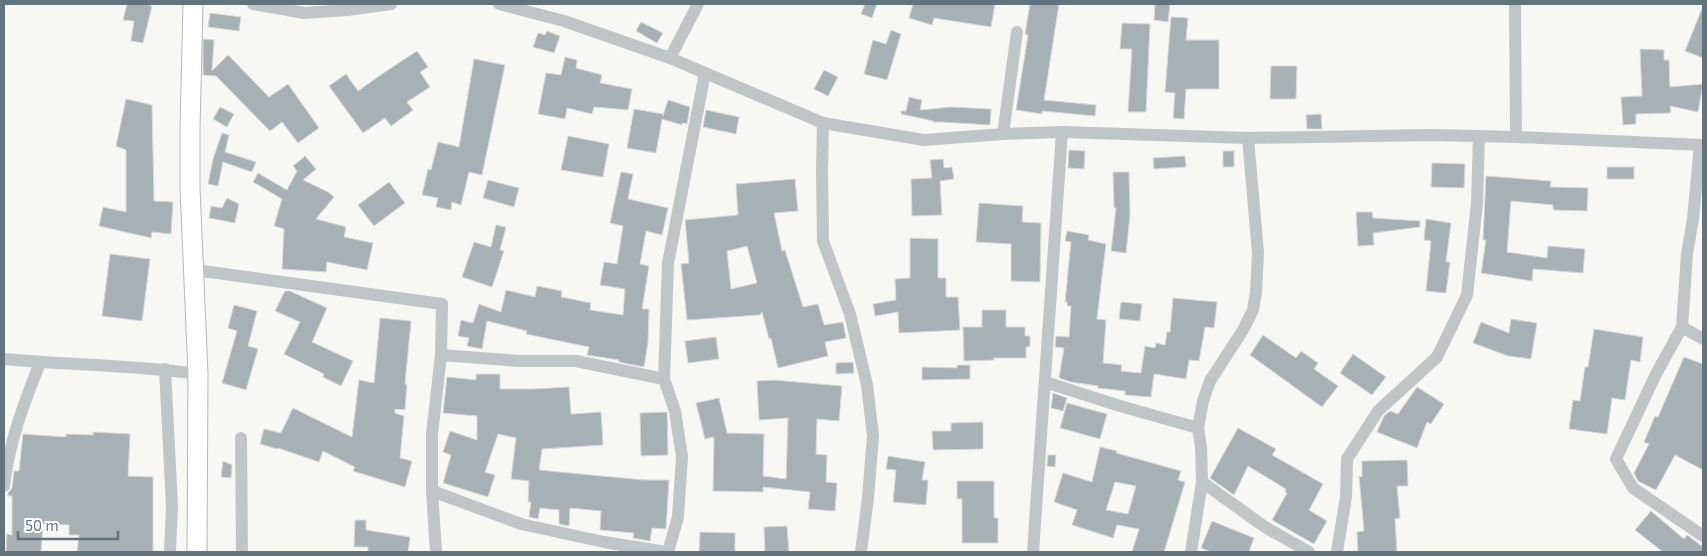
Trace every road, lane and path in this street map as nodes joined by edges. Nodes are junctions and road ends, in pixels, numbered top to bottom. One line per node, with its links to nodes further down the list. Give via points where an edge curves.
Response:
1 (193, 4): 17 (main road, via 190,188)
2 (253, 4): 3 (street, via 304,13)
3 (391, 4)
4 (499, 4): 8 (street, via 564,21)
5 (698, 4): 8 (street)
6 (1516, 4): 14 (street)
7 (1017, 32): 12 (street)
8 (670, 58): 9 (street)
9 (705, 73): 10 (street); 25 (street, via 668,262)
10 (823, 124): 12 (street, via 924,140); 38 (street, via 823,241 850,314 867,386 872,436)
11 (1062, 132): 12 (street); 15 (street); 26 (street)
12 (1003, 134)
13 (1479, 136): 14 (street); 15 (street); 42 (street, via 1477,203 1467,295 1436,357 1378,411 1347,459 1346,497)
14 (1516, 137): 16 (street)
15 (1248, 138): 27 (street, via 1258,253 1253,310 1210,381)
16 (1702, 145): 18 (street, via 1687,254)
17 (195, 270): 20 (street, via 442,304); 24 (main road)
18 (1682, 327): 19 (street); 32 (street, via 1616,459 1633,488)
19 (1703, 339)
20 (441, 355): 25 (street, via 519,361 576,361); 31 (street, via 432,434)
21 (4, 359): 22 (street)
22 (40, 363): 23 (street); 30 (street, via 17,422)
23 (165, 369): 24 (street); 33 (street, via 172,506)
24 (198, 374): 34 (main road)
25 (664, 379): 37 (street, via 675,412 682,456 678,517)
26 (1045, 382): 27 (street); 39 (street)
27 (1198, 428): 29 (street)
28 (241, 438): 35 (street)
29 (1202, 482): 40 (street); 41 (street, via 1265,528)
30 (4, 486)
31 (432, 491): 36 (street); 37 (street, via 521,524)
32 (1703, 536)
33 (170, 552)
34 (197, 552)
35 (242, 552)
36 (436, 552)
37 (667, 552)
38 (861, 552)
39 (1033, 552)
40 (1190, 552)
41 (1309, 552)
42 (1337, 552)

